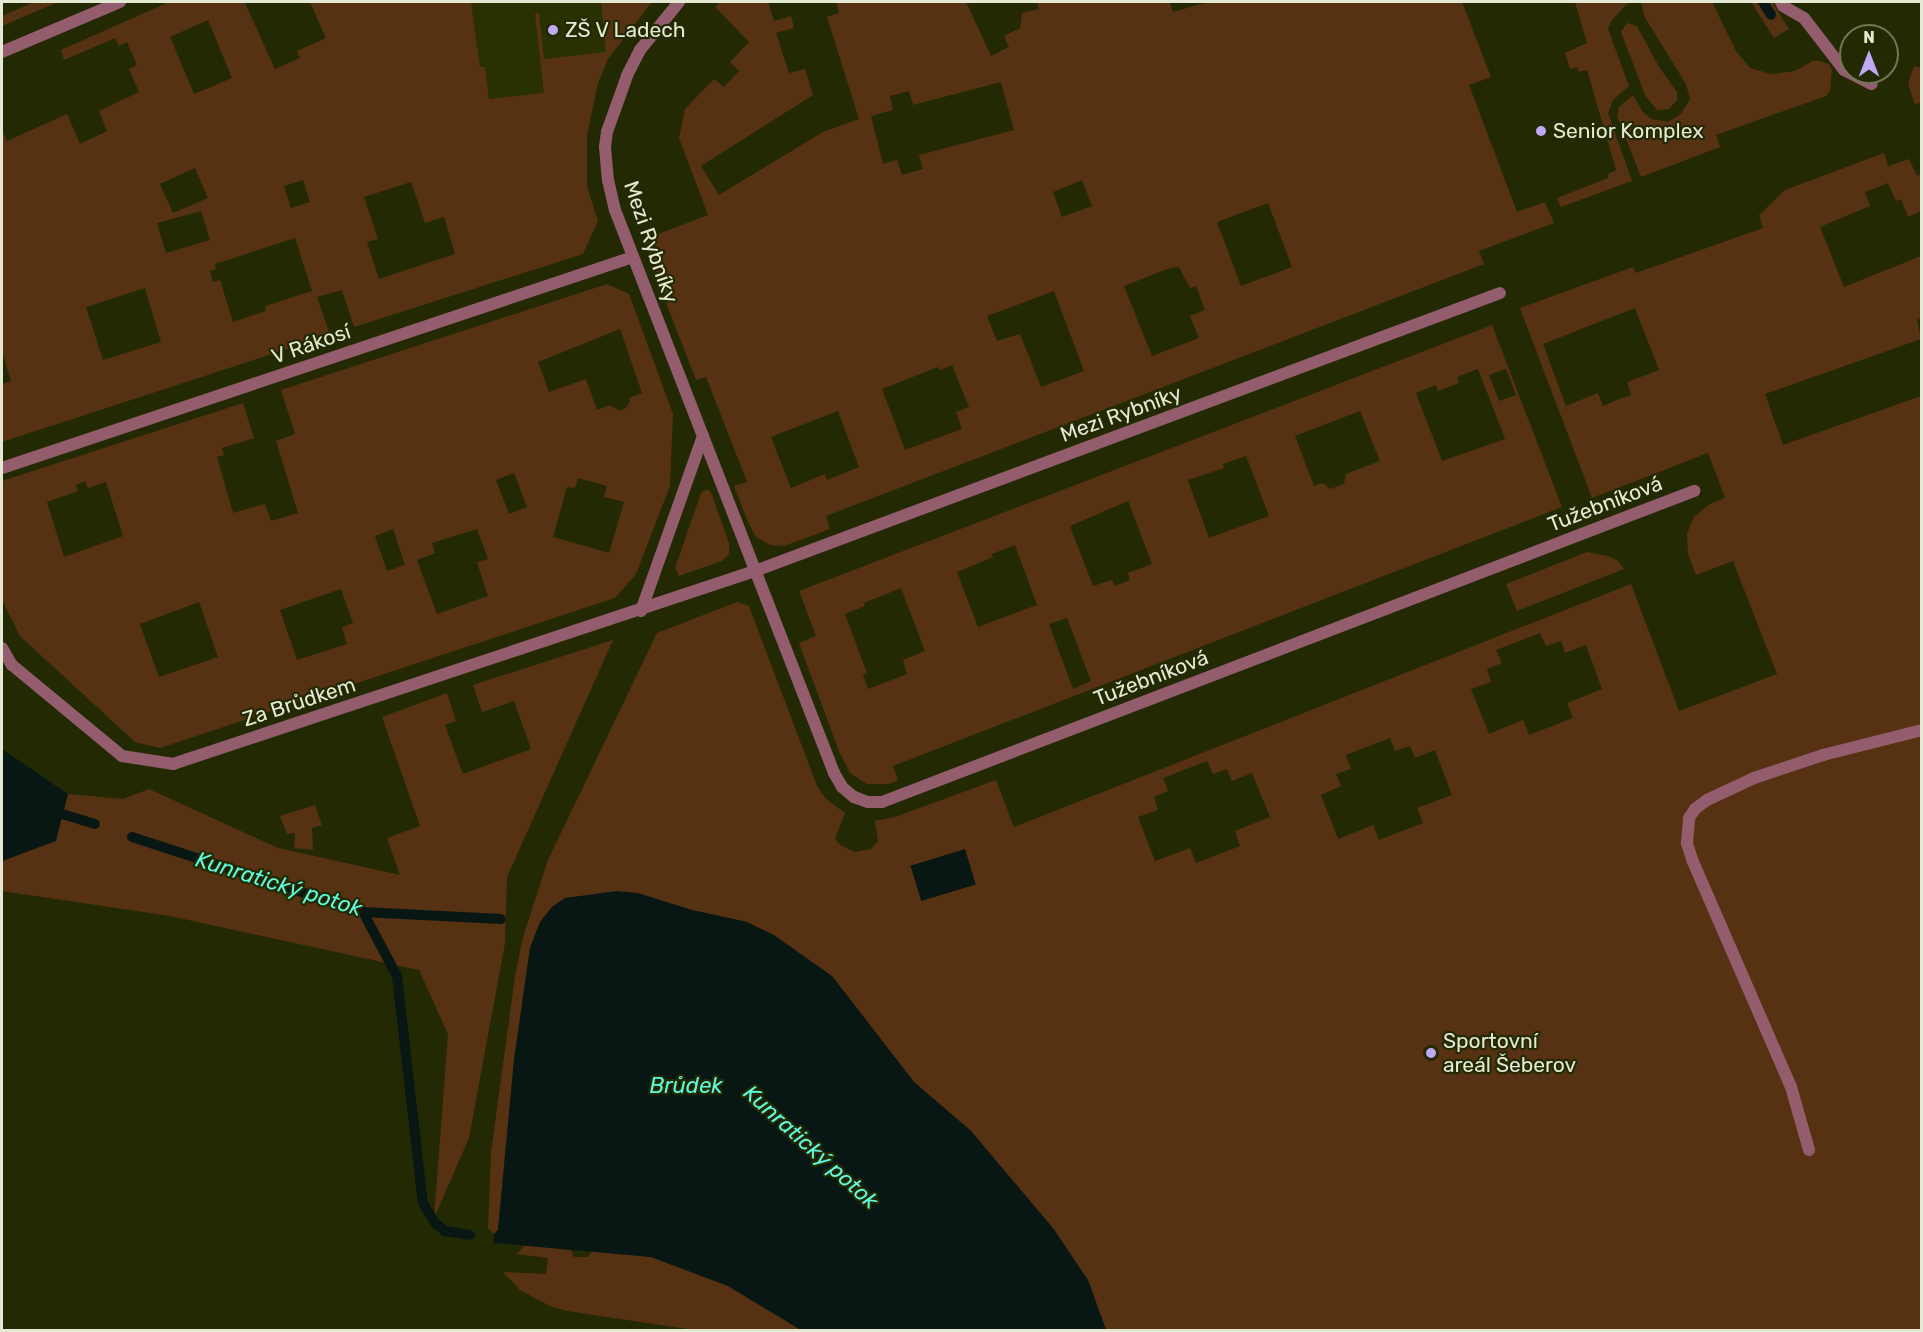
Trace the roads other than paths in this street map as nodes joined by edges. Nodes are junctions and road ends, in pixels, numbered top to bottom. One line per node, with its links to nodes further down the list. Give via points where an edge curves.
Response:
1 (120, 2): 4 (street)
2 (679, 2): 6 (street, Mezi Rybníky, via 640,50 607,132 608,180)
3 (1781, 2): 5 (street, via 1804,18)
4 (2, 52)
5 (1839, 64)
6 (633, 257): 8 (street, Mezi Rybníky); 9 (street, V Rákosí)
7 (1500, 292): 11 (street, Mezi Rybníky)
8 (703, 436): 11 (street, Mezi Rybníky); 12 (street)
9 (2, 468)
10 (1694, 491): 11 (street, Tužebníková, via 882,802 854,797 834,773)
11 (755, 571): 12 (street, Mezi Rybníky)
12 (641, 611): 13 (street, Za Brůdkem, via 173,764 122,756 12,664)
13 (2, 648)
14 (1922, 730): 15 (street, via 1823,755 1754,778 1707,800 1689,818 1686,843 1791,1087)
15 (1809, 1150)

